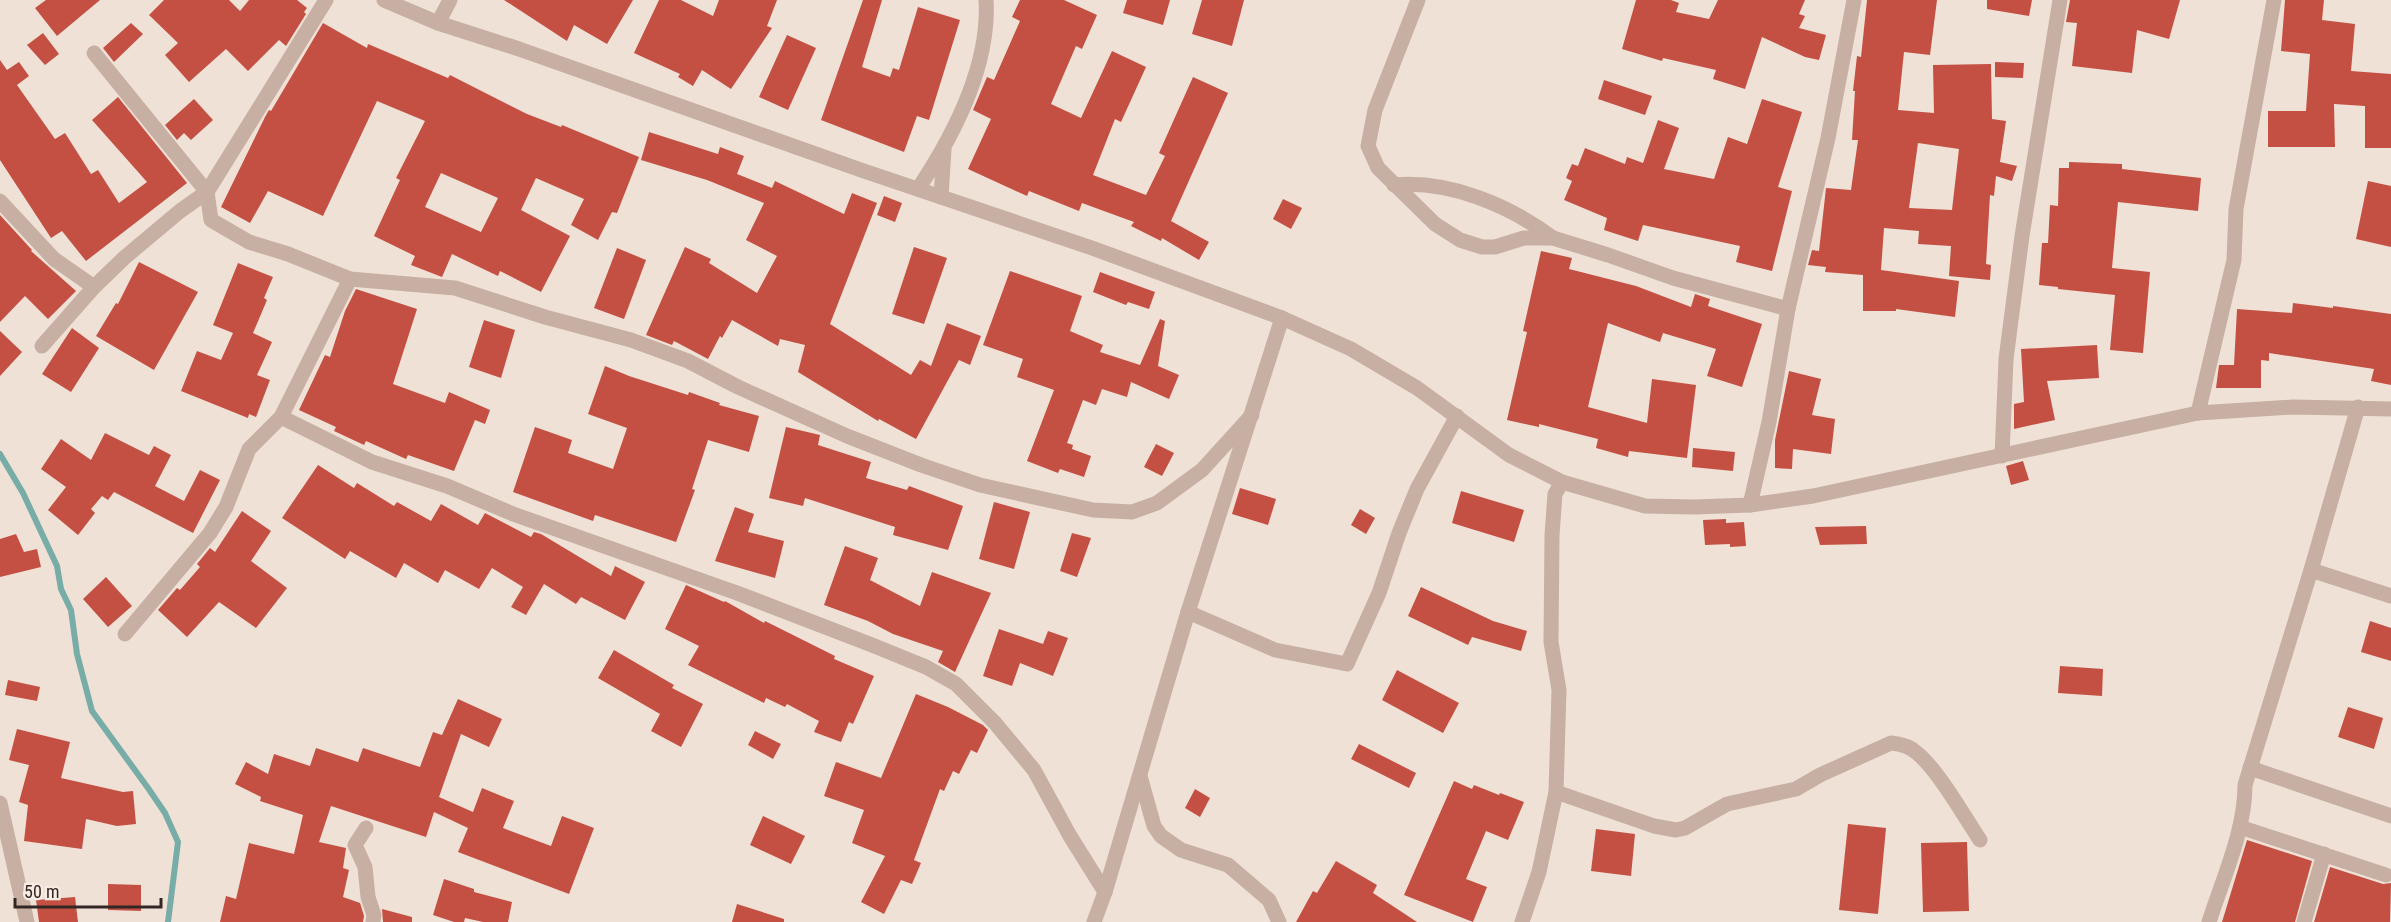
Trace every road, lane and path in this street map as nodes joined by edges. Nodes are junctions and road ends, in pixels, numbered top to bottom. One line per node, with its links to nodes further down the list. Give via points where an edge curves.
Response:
1 (326, 0): 14 (street)
2 (384, 0): 9 (street)
3 (450, 0): 9 (street)
4 (986, 0): 11 (street, via 986,39 968,96)
5 (1418, 0): 12 (street, via 1375,110 1368,146 1378,168)
6 (1854, 0): 20 (street, via 1828,138)
7 (2060, 0): 29 (street, via 2022,236 2008,348)
8 (2274, 0): 25 (street, via 2236,209 2234,260)
9 (438, 23): 13 (street)
10 (94, 53): 14 (street)
11 (944, 149): 13 (street); 15 (street)
12 (1394, 185): 17 (street, via 1417,183 1458,190 1533,223); 17 (street, via 1435,224 1482,248 1524,238)
13 (918, 189): 15 (street)
14 (207, 192): 18 (street, via 211,220 231,233); 19 (street)
15 (941, 197): 21 (street)
16 (0, 201): 19 (street, via 54,259)
17 (1553, 238): 20 (street, via 1672,278)
18 (350, 279): 26 (street, via 455,288 631,340 688,361 749,392 921,465 980,486 1093,510 1132,512 1157,503 1202,470); 28 (street)
19 (94, 287): 22 (street)
20 (1788, 309): 31 (street)
21 (1282, 318): 26 (street); 27 (street, via 1351,349)
22 (42, 345)
23 (2358, 407): 24 (street); 25 (street); 32 (street)
24 (2391, 409)
25 (2198, 413): 29 (street)
26 (1252, 416): 34 (street)
27 (1457, 416): 30 (street, via 1509,455); 34 (street, via 1417,489 1379,593 1347,664 1275,650)
28 (281, 417): 35 (street, via 249,449 226,507 210,533); 46 (street, via 372,462 737,593 872,645 956,684 1034,770)
29 (2002, 456): 31 (street, via 1813,496)
30 (1562, 482): 31 (street, via 1645,506); 38 (street, via 1555,494 1552,535 1551,642 1559,690)
31 (1750, 505)
32 (2311, 570): 33 (street); 36 (street)
33 (2391, 596)
34 (1188, 612): 37 (street)
35 (125, 634)
36 (2250, 768): 40 (street); 41 (street)
37 (1140, 776): 46 (street); 50 (street, via 1154,826 1161,836 1181,850 1228,865 1269,900)
38 (1556, 792): 43 (street, via 1676,830 1727,804 1796,789 1892,743 1916,751 1928,763); 51 (street, via 1539,872)
39 (0, 803): 47 (street)
40 (2391, 816)
41 (2240, 827): 44 (street); 52 (street)
42 (366, 828): 48 (street, via 355,844 365,867)
43 (1980, 840)
44 (2324, 854): 45 (street); 53 (street)
45 (2386, 875)
46 (1105, 892): 49 (street)
47 (27, 922)
48 (373, 922)
49 (1094, 922)
50 (1279, 922)
51 (1522, 922)
52 (2209, 922)
53 (2304, 922)

